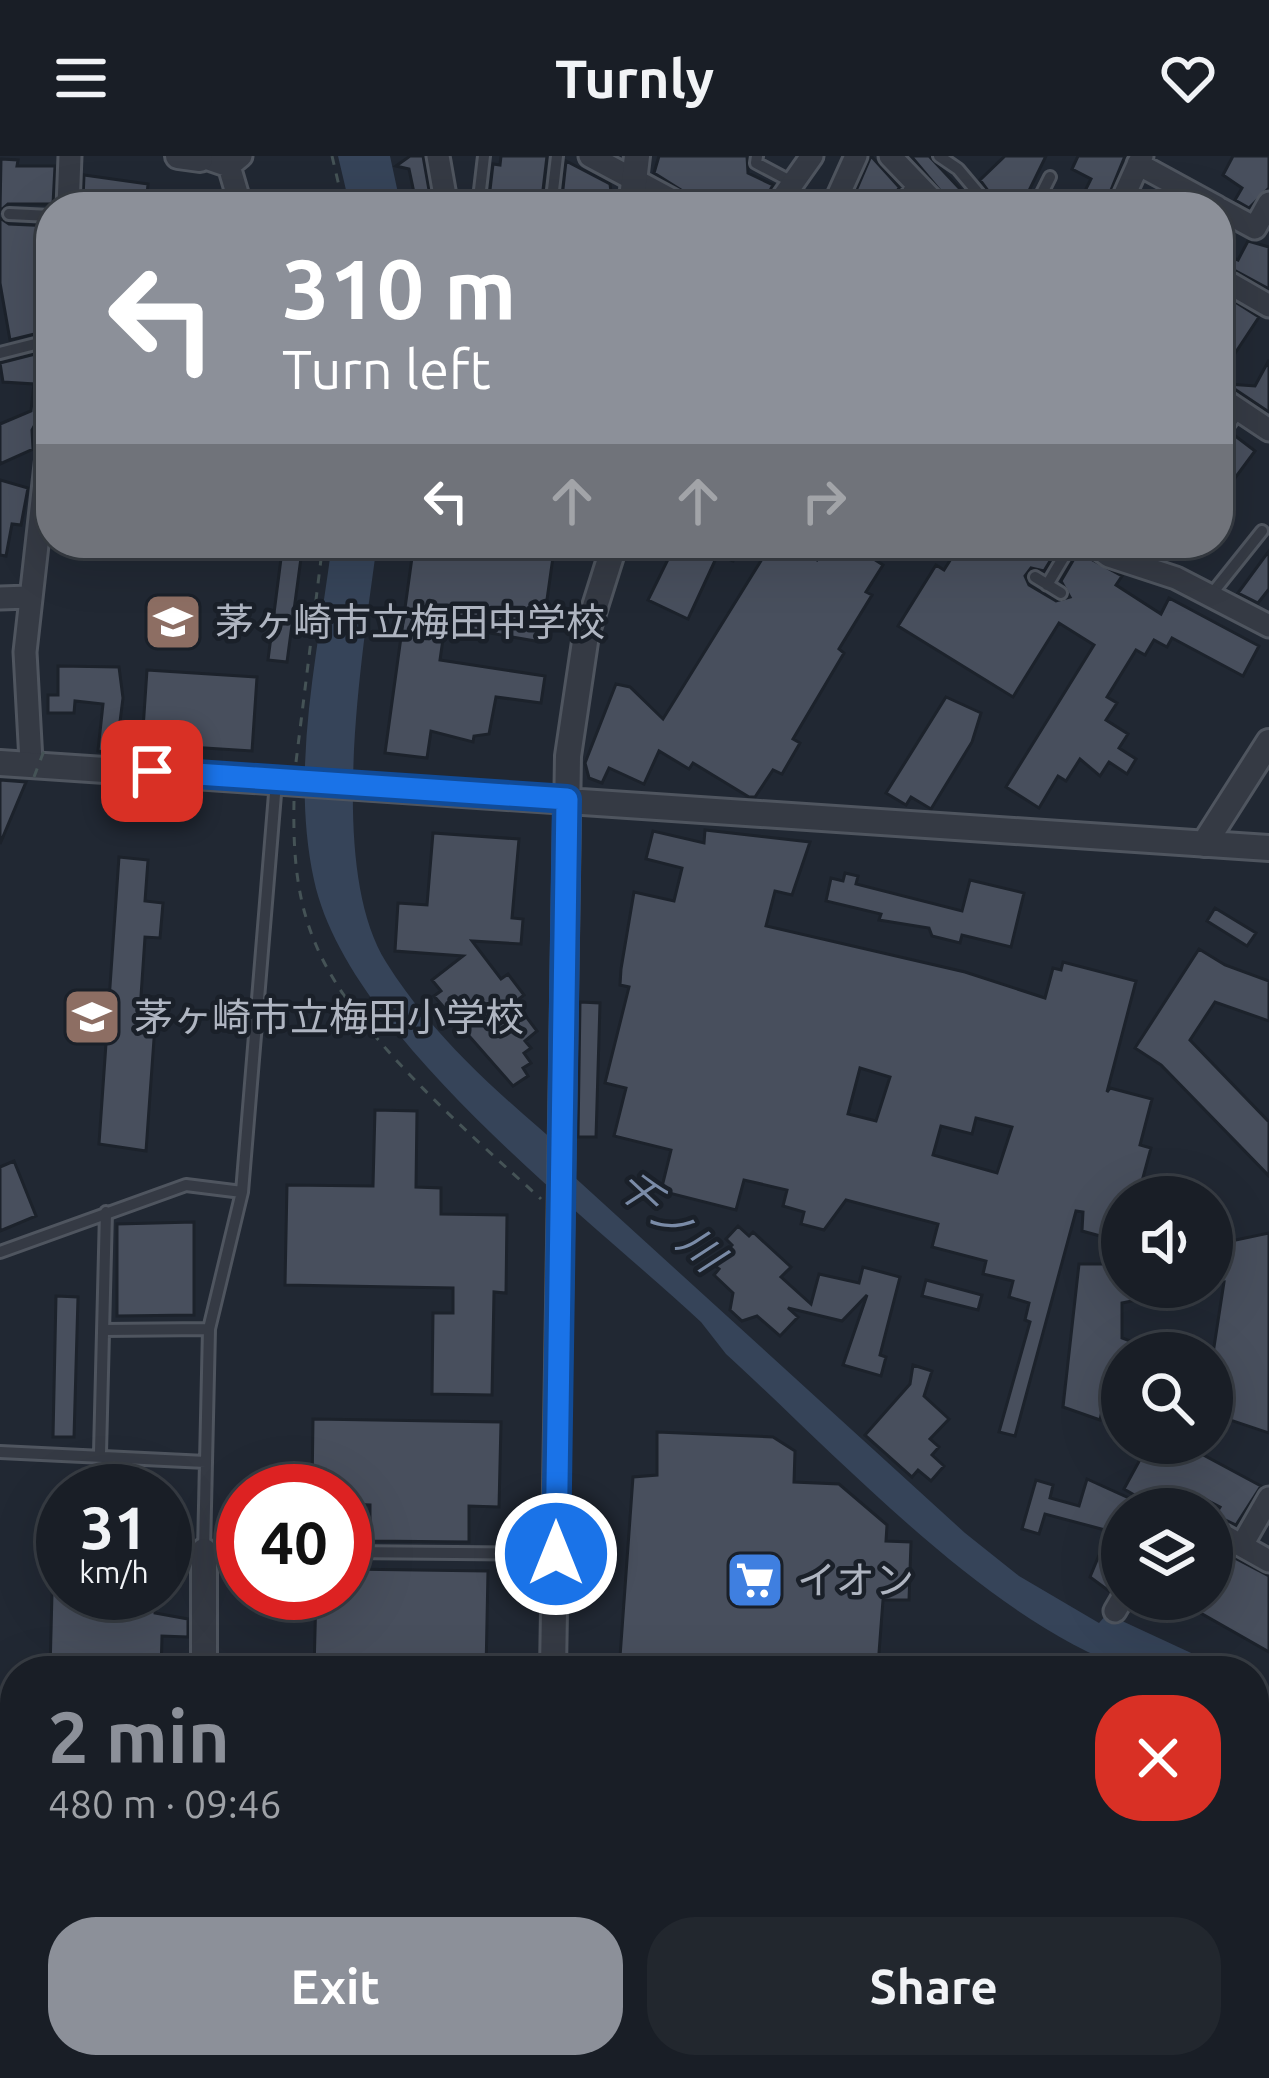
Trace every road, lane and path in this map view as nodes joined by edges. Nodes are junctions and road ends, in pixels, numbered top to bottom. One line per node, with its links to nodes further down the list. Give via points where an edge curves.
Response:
1 (70, 156): 19 (street)
2 (332, 156): 21 (path)
3 (438, 156): 22 (street)
4 (484, 156): 23 (lane)
5 (557, 156): 24 (lane)
6 (590, 156): 15 (street)
7 (757, 156): 17 (lane, via 756,163)
8 (812, 156): 17 (street)
9 (856, 156): 27 (street)
10 (890, 156): 18 (street)
11 (939, 156): 30 (lane)
12 (193, 157): 14 (street)
13 (1140, 160): 32 (street); 33 (street)
14 (235, 161): 20 (street)
15 (636, 167): 25 (street)
16 (1050, 177): 31 (lane)
17 (792, 182): 26 (street)
18 (917, 185): 28 (street); 29 (street)
19 (69, 192)
20 (239, 192)
21 (340, 192)
22 (444, 192)
23 (480, 192)
24 (553, 192)
25 (663, 192)
26 (786, 192)
27 (840, 192)
28 (914, 192)
29 (924, 192)
30 (977, 192)
31 (1042, 192)
32 (1126, 192)
33 (1191, 192)
34 (1269, 203): 37 (street, via 1255,228)
35 (9, 214): 36 (lane)
36 (36, 215)
37 (1233, 216)
38 (1233, 285): 39 (street)
39 (1269, 306)
40 (0, 335): 42 (lane)
41 (36, 344): 42 (lane)
42 (2, 352)
43 (1233, 406): 44 (street)
44 (1240, 410): 45 (lane); 46 (street)
45 (1233, 420)
46 (1269, 430)
47 (1262, 531): 56 (lane)
48 (36, 541): 57 (street)
49 (321, 558): 63 (path)
50 (609, 558): 64 (street, via 586,634)
51 (1063, 558): 54 (lane)
52 (1125, 558): 56 (street)
53 (1035, 577): 54 (lane)
54 (1047, 585): 55 (lane)
55 (1061, 593)
56 (1210, 596): 59 (street)
57 (29, 597): 58 (street); 61 (street, via 24,702)
58 (0, 598)
59 (1269, 626)
60 (1269, 742): 65 (street)
61 (37, 762): 62 (street); 63 (street)
62 (0, 763)
63 (285, 781): 64 (street); 67 (lane); 69 (path, via 294,871 316,946 343,991 429,1096)
64 (567, 799): 65 (street); 69 (street)
65 (1204, 844): 66 (street)
66 (1269, 848)
67 (242, 1192): 68 (lane, via 186,1185); 71 (lane)
68 (106, 1211): 70 (lane); 72 (lane)
69 (558, 1215): 82 (street)
70 (0, 1252)
71 (209, 1329): 72 (lane); 75 (lane)
72 (103, 1330): 74 (lane)
73 (0, 1452): 74 (lane)
74 (100, 1453): 75 (lane)
75 (206, 1462): 79 (lane)
76 (1269, 1498): 78 (street)
77 (1233, 1540): 78 (street)
78 (1242, 1545): 83 (street)
79 (204, 1551): 80 (lane); 84 (street)
80 (216, 1551)
81 (372, 1552): 82 (lane)
82 (556, 1554): 85 (street)
83 (1269, 1561)
84 (204, 1656)
85 (554, 1656)

